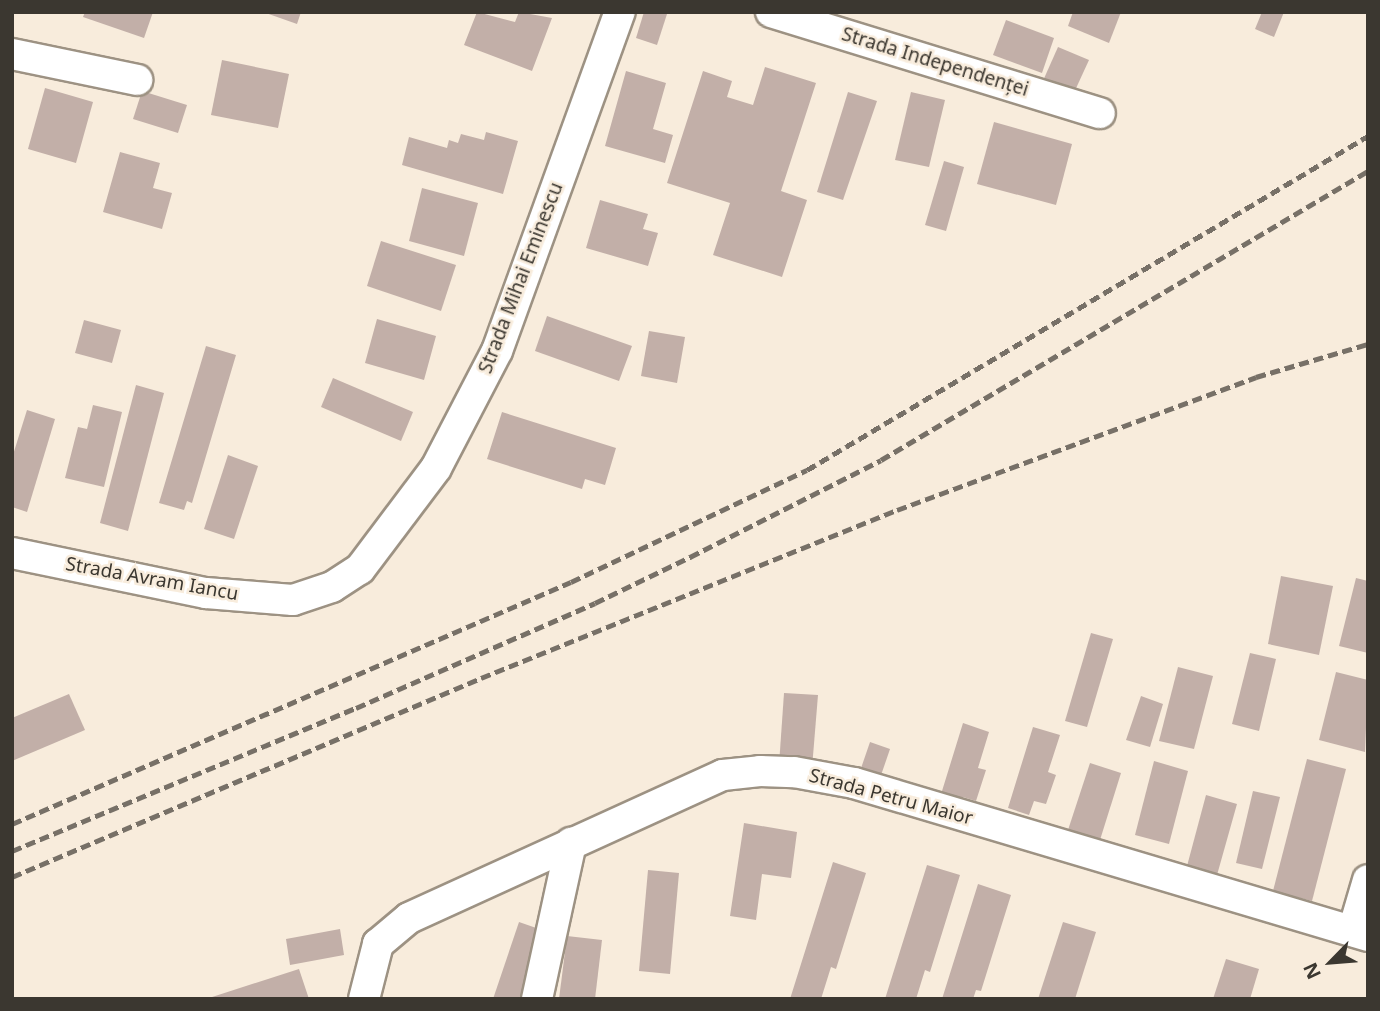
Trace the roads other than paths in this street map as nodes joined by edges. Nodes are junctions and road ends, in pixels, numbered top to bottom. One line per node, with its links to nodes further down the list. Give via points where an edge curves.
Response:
1 (620, 12): 7 (street, Strada Mihai Eminescu, via 497,351 436,468 359,569)
2 (771, 12): 5 (street, Strada Independenței)
3 (12, 54): 4 (street)
4 (137, 80)
5 (1100, 113)
6 (12, 554): 7 (street, Strada Avram Iancu, via 206,593 293,600)
7 (332, 587)
8 (571, 843): 10 (street, Strada Petru Maior, via 723,775 794,772 854,783); 11 (street, Strada Petru Maior, via 409,918 391,931 377,944); 12 (street)
9 (1368, 880): 10 (street)
10 (1361, 934)
11 (364, 999)
12 (537, 999)

